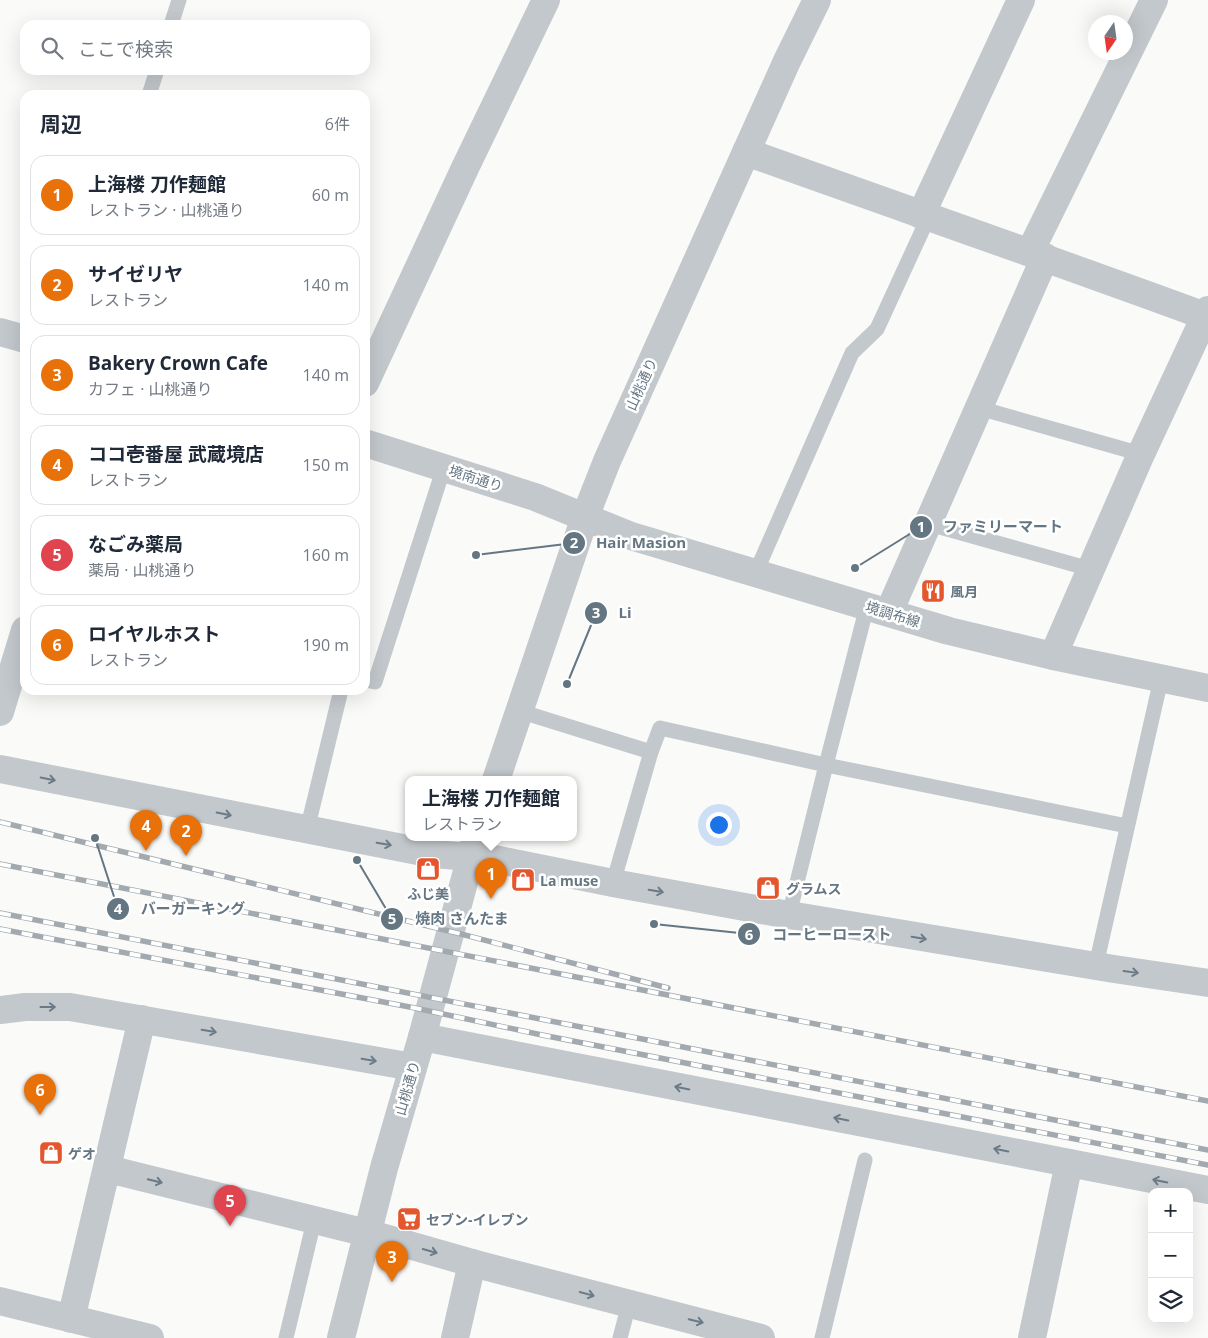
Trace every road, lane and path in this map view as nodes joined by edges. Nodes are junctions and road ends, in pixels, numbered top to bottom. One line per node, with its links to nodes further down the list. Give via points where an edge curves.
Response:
1 (179, 0): 6 (lane)
2 (546, 0): 15 (street)
3 (817, 0): 9 (street, 山桃通り)
4 (1021, 0): 10 (street)
5 (1154, 0): 11 (street)
6 (173, 20)
7 (155, 75): 8 (lane)
8 (150, 90)
9 (746, 152): 10 (street); 20 (street, 山桃通り)
10 (924, 216): 11 (street); 23 (lane, via 877,330 852,353)
11 (1038, 254): 12 (street); 16 (street)
12 (1204, 325): 18 (street)
13 (0, 332): 14 (street)
14 (20, 338)
15 (370, 372)
16 (979, 408): 18 (lane); 21 (street)
17 (370, 444): 19 (street, 境南通り)
18 (1140, 454): 22 (street)
19 (444, 468): 20 (street, 境南通り); 28 (lane, via 375,682)
20 (585, 517): 23 (street, 境調布線, via 631,536); 31 (street, 山桃通り)
21 (929, 524): 22 (lane); 24 (street)
22 (1090, 569): 26 (street)
23 (756, 572): 24 (street, 境調布線)
24 (878, 609): 26 (street, 境調布線, via 949,631); 34 (lane)
25 (20, 646): 32 (street)
26 (1053, 656): 27 (street, 境調布線)
27 (1161, 679): 29 (street, 境調布線); 37 (lane)
28 (370, 681)
29 (1208, 688)
30 (340, 695): 38 (lane)
31 (519, 710): 33 (lane); 36 (street, 山桃通り)
32 (0, 712)
33 (651, 752): 34 (lane, via 660,728); 40 (lane)
34 (826, 765): 37 (lane); 41 (lane)
35 (0, 769): 38 (street, one-way to 38)
36 (497, 776)
37 (1127, 826): 42 (lane)
38 (307, 830): 39 (street, one-way to 39, via 433,854)
39 (473, 847): 40 (street, via 494,859); 46 (street, 山桃通り)
40 (613, 883): 41 (street, one-way to 41)
41 (789, 915): 42 (street, one-way to 42)
42 (1096, 965): 43 (street, one-way to 43)
43 (1208, 983)
44 (0, 1010): 45 (street, one-way to 45, via 25,1006 70,1007)
45 (142, 1020): 47 (street, one-way to 47); 50 (street)
46 (422, 1037): 47 (street, 山桃通り); 49 (street, one-way to 46)
47 (413, 1067): 53 (street, 山桃通り)
48 (865, 1160): 64 (lane)
49 (1069, 1163): 51 (street, one-way to 49); 65 (street)
50 (108, 1169): 52 (street, one-way to 52); 57 (street)
51 (1208, 1190)
52 (314, 1221): 53 (street); 59 (lane)
53 (367, 1233): 54 (street, one-way to 54); 60 (street, 山桃通り)
54 (472, 1263): 56 (street, one-way to 56); 61 (street)
55 (0, 1301): 57 (street)
56 (629, 1304): 62 (lane); 63 (street, one-way to 63)
57 (71, 1319): 58 (street)
58 (150, 1338)
59 (286, 1338)
60 (341, 1338)
61 (455, 1338)
62 (620, 1338)
63 (759, 1338)
64 (822, 1338)
65 (1032, 1338)

